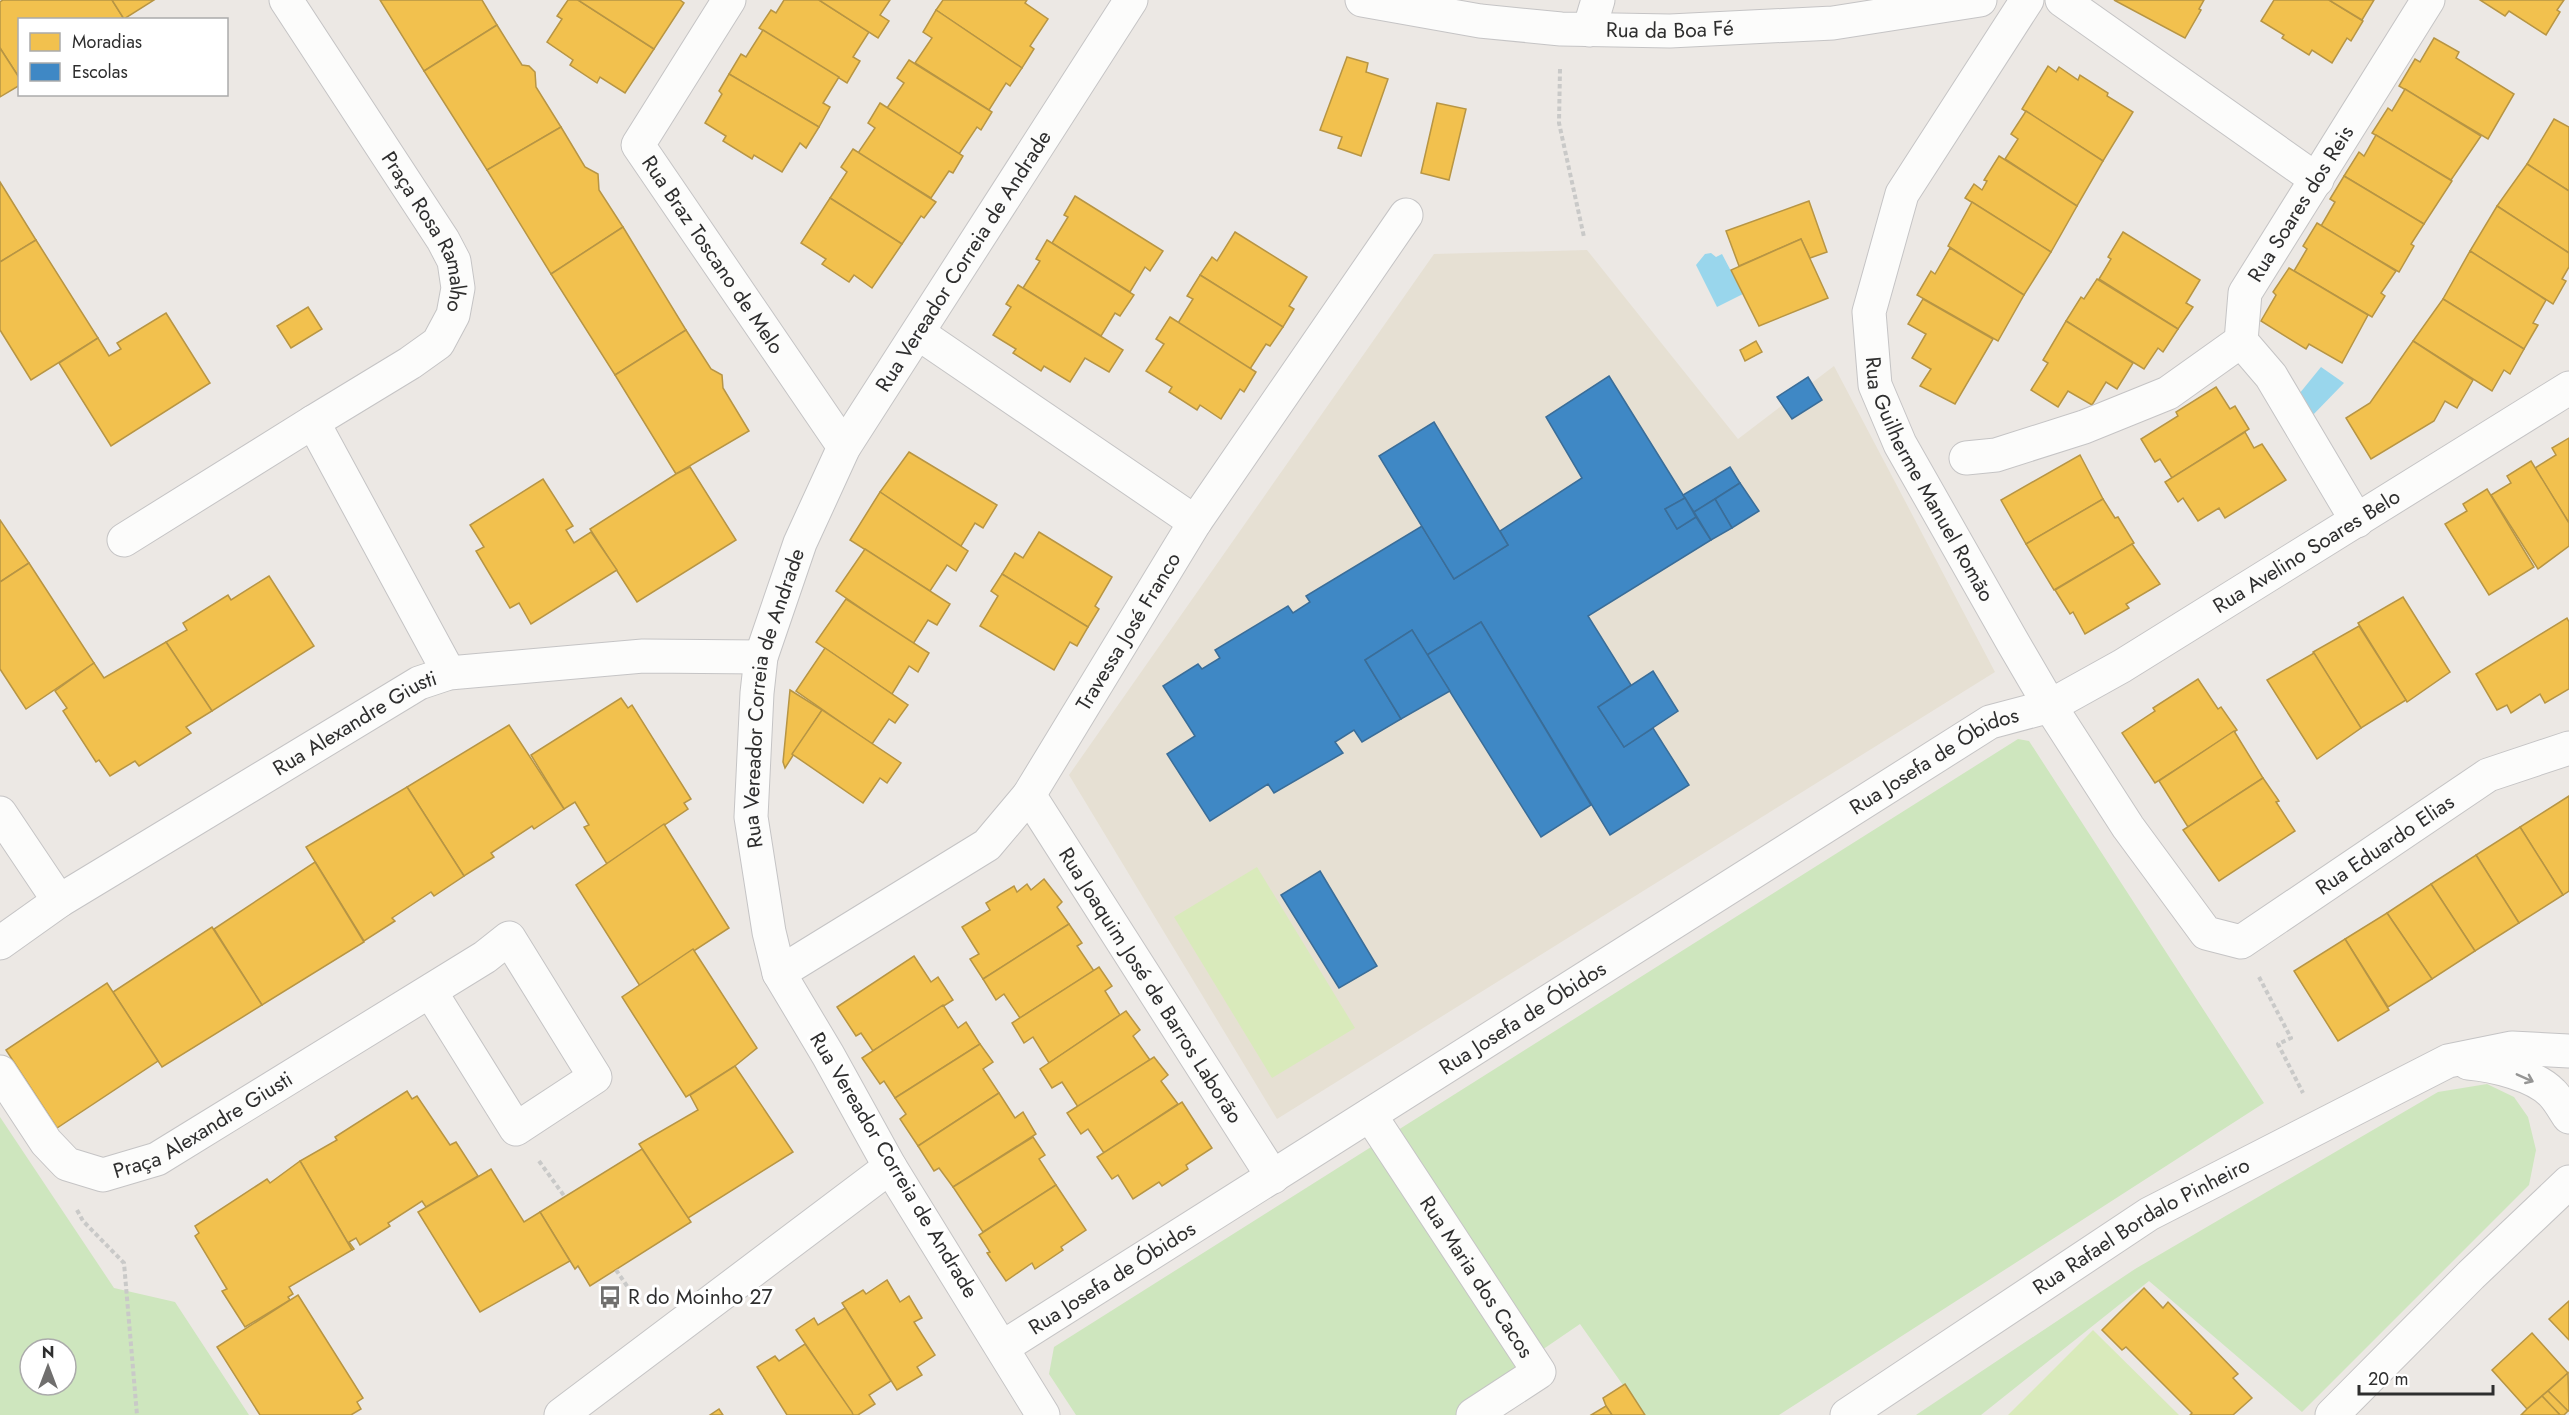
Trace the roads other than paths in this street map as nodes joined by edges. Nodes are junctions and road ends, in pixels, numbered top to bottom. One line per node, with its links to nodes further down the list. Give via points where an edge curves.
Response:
1 (286, 0): 15 (street, Praça Rosa Ramalho, via 443,240 454,261 458,288 453,315 438,343)
2 (729, 0): 16 (street, Rua Braz Toscano de Melo, via 638,145)
3 (1362, 0): 9 (street, Rua da Boa Fé, via 1480,21)
4 (1980, 0): 9 (street, Rua da Boa Fé, via 1833,23 1670,31)
5 (2027, 0): 23 (street, Rua Guilherme Manuel Romão, via 1902,194 1869,312 1875,385 1900,444)
6 (2062, 0): 10 (street)
7 (2428, 0): 10 (street, Rua Soares dos Reis)
8 (1127, 1): 12 (street, Rua Vereador Correia de Andrade)
9 (1583, 19)
10 (2317, 180): 13 (street, Rua Soares dos Reis, via 2245,293)
11 (1406, 215): 19 (street, Travessa José Franco)
12 (918, 333): 16 (street, Rua Vereador Correia de Andrade); 19 (street)
13 (2241, 341): 17 (street, via 2168,393 2084,427 1996,455); 18 (street, via 2271,376)
14 (2566, 386): 18 (street, Rua Avelino Soares Belo)
15 (313, 422): 20 (street, Praça Rosa Ramalho); 22 (street)
16 (844, 447): 21 (street, Rua Vereador Correia de Andrade, via 800,543)
17 (1966, 458)
18 (2357, 521): 23 (street, Rua Avelino Soares Belo)
19 (1195, 522): 25 (street, Travessa José Franco)
20 (124, 540)
21 (762, 657): 22 (street, Rua Alexandre Giusti, via 643,656); 30 (street, Rua Vereador Correia de Andrade, via 751,818)
22 (449, 673): 27 (street, Rua Alexandre Giusti, via 419,683)
23 (2050, 706): 28 (street, Rua Guilherme Manuel Romão, via 2128,827 2206,933); 35 (street, Rua Josefa de Óbidos, via 1990,722)
24 (2569, 748): 28 (street, Rua Eduardo Elias, via 2488,776)
25 (1029, 795): 30 (street, Travessa José Franco, via 987,846); 38 (street, Rua Joaquim José de Barros Laborão)
26 (0, 813): 27 (street)
27 (59, 902): 29 (street, Rua Alexandre Giusti)
28 (2241, 942)
29 (0, 943)
30 (779, 973): 37 (street, Rua Vereador Correia de Andrade)
31 (430, 991): 31 (street, Praça Alexandre Giusti, via 516,1129 595,1077 509,938); 34 (street, Praça Alexandre Giusti, via 157,1160 103,1175 67,1164 46,1142)
32 (2569, 1051): 33 (street, Rua Rafael Bordalo Pinheiro, via 2512,1048)
33 (2448, 1061): 36 (street, one-way to 36, via 2487,1064 2527,1078 2552,1092); 44 (street, Rua Rafael Bordalo Pinheiro, via 2149,1214)
34 (0, 1072)
35 (1370, 1115): 38 (street, Rua Josefa de Óbidos); 43 (street, Rua Maria dos Cacos, via 1539,1372)
36 (2569, 1117)
37 (890, 1167): 40 (street, Rua Vereador Correia de Andrade); 41 (street)
38 (1273, 1177): 40 (street, Rua Josefa de Óbidos)
39 (2569, 1182): 45 (street)
40 (1003, 1347): 42 (street, Rua Vereador Correia de Andrade)
41 (561, 1415)
42 (1043, 1415)
43 (1473, 1415)
44 (1847, 1415)
45 (2332, 1415)

